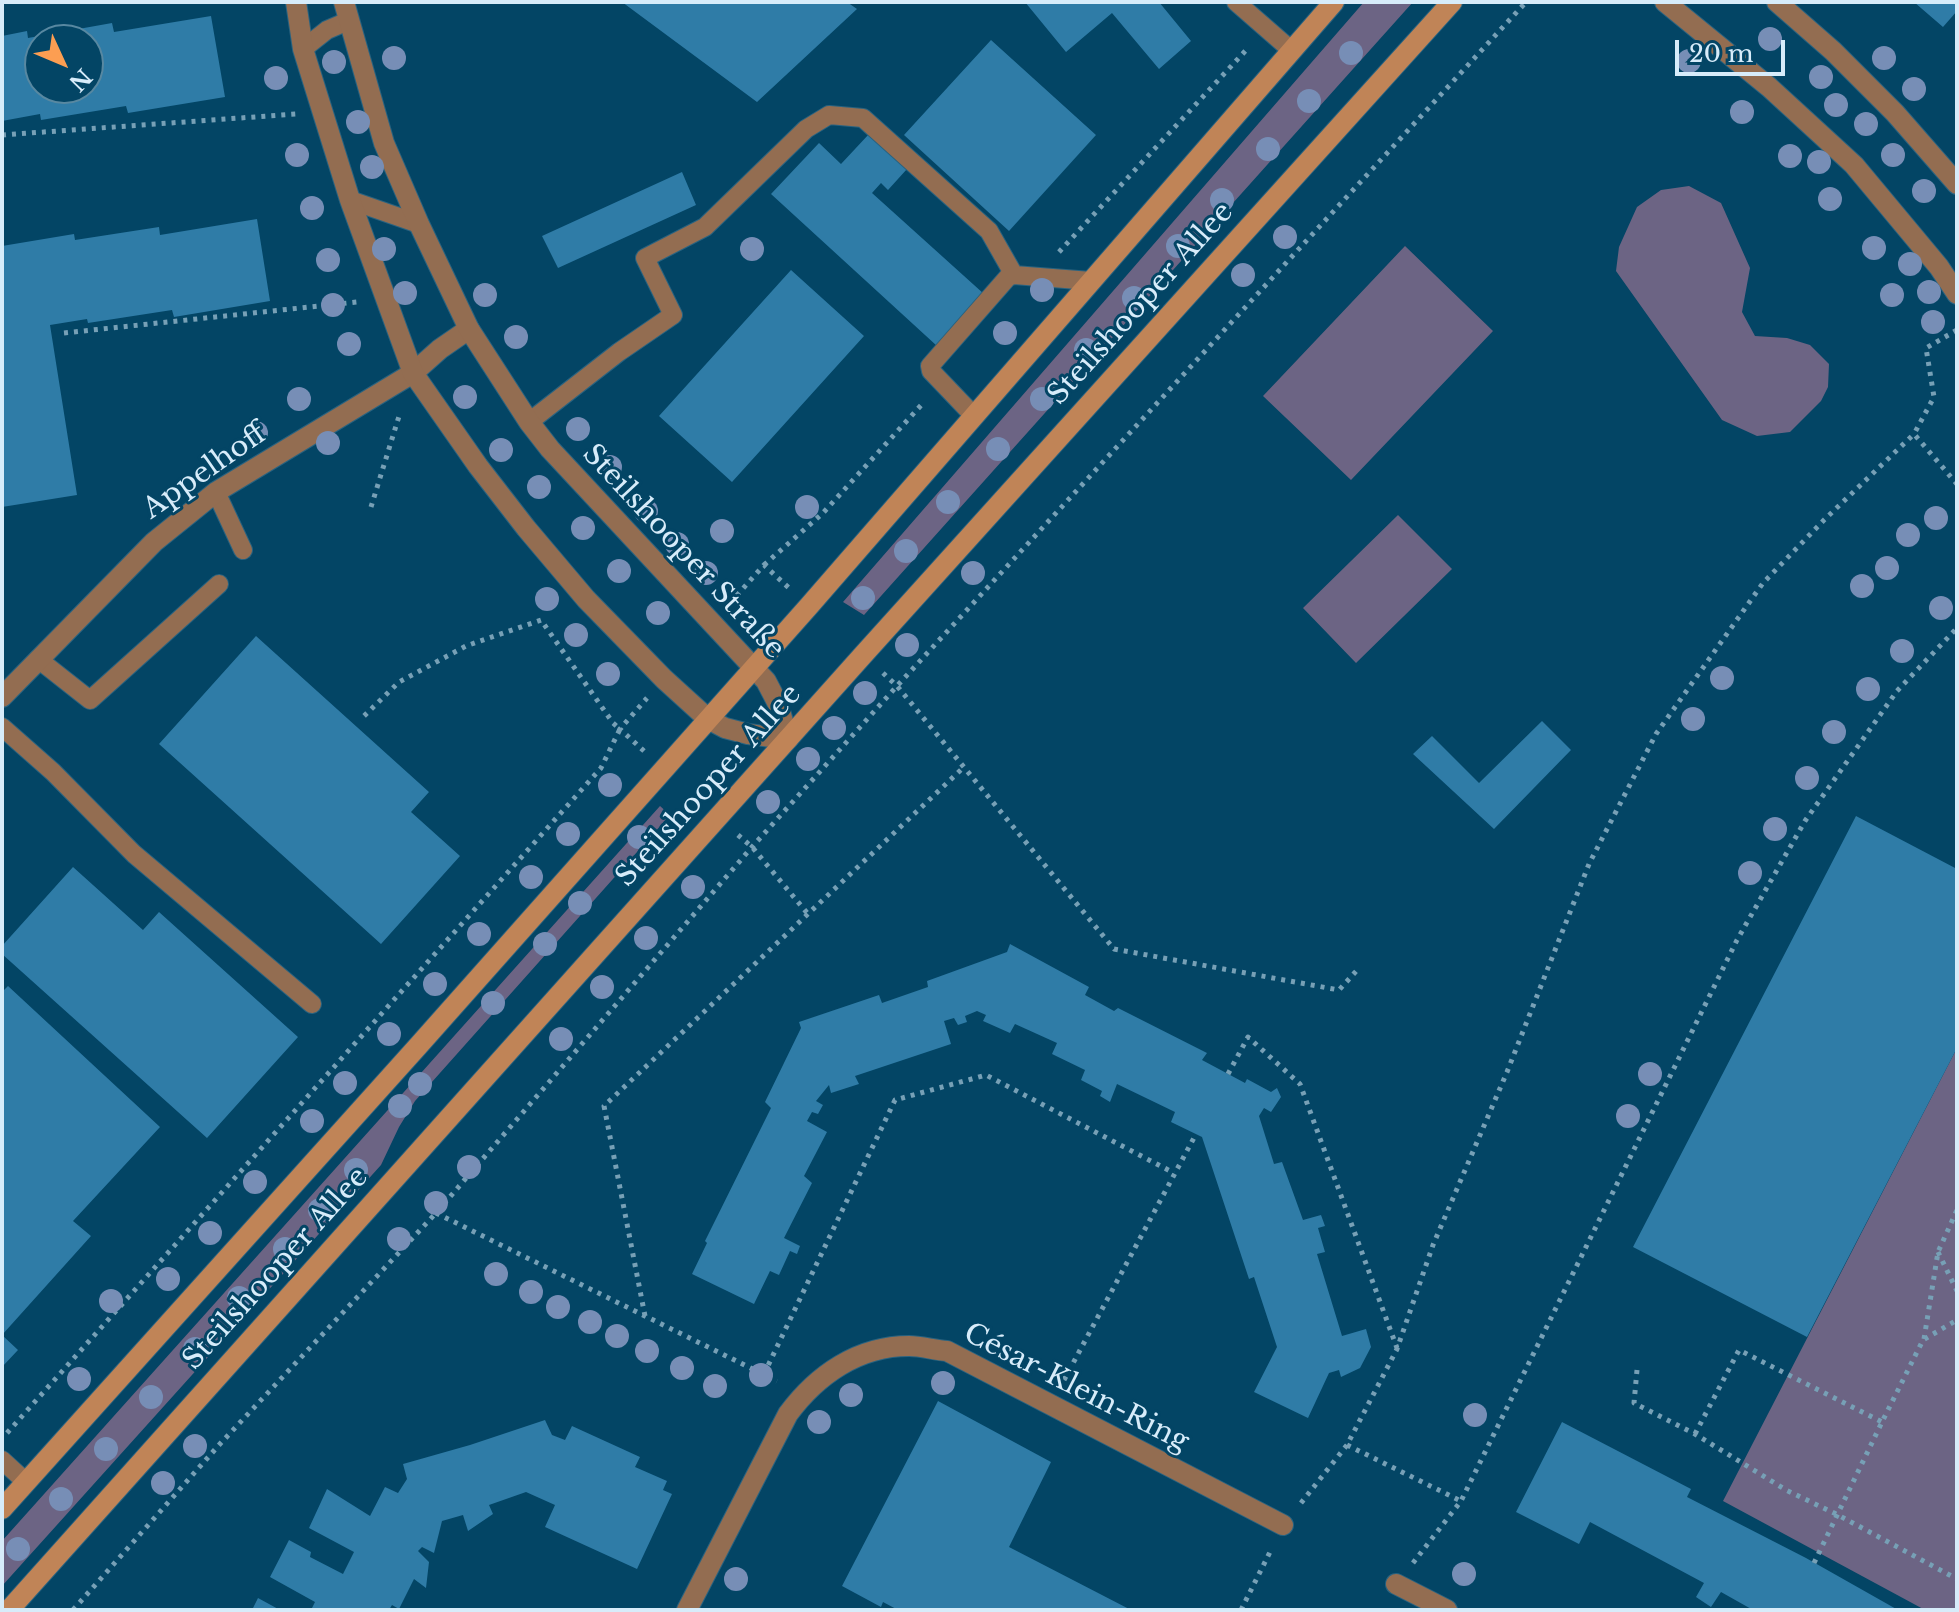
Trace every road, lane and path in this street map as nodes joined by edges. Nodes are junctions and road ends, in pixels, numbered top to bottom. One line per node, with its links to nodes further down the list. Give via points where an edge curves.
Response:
1 (296, 2): 9 (street)
2 (1236, 2): 10 (lane)
3 (1452, 2): 45 (main road, Steilshooper Allee)
4 (1526, 2): 38 (path)
5 (1665, 2): 18 (street, via 1854,165)
6 (1777, 2): 13 (street, via 1895,113)
7 (1323, 6): 10 (main road, Steilshooper Allee)
8 (346, 12): 9 (lane); 15 (street, Steilshooper Straße, via 384,143)
9 (303, 49): 11 (street)
10 (1291, 50): 17 (main road, Steilshooper Allee)
11 (323, 112): 12 (path); 14 (street)
12 (2, 135)
13 (1957, 184)
14 (350, 200): 15 (lane); 19 (street)
15 (419, 224): 20 (street, Steilshooper Straße)
16 (1014, 275): 17 (lane); 24 (lane, via 930,366); 25 (lane, via 989,231 863,118 829,115 806,129 705,227 645,258 673,315)
17 (1091, 281): 24 (main road, Steilshooper Allee)
18 (1957, 294)
19 (385, 299): 22 (path); 23 (street)
20 (469, 329): 23 (street, Appelhoff); 25 (street, Steilshooper Straße)
21 (1957, 330): 26 (path, via 1926,348 1934,397)
22 (64, 333)
23 (413, 373): 28 (street, Appelhoff); 29 (path); 42 (street, via 478,466 586,599)
24 (974, 416): 36 (main road, Steilshooper Allee)
25 (529, 422): 36 (street, Steilshooper Straße)
26 (1914, 434): 27 (path); 62 (path, via 1763,583 1656,734 1589,864 1433,1245)
27 (1957, 484)
28 (216, 492): 30 (lane); 35 (street, Appelhoff, via 154,542)
29 (371, 507)
30 (243, 550)
31 (780, 580): 33 (path, via 764,565)
32 (219, 584): 35 (lane, via 90,700)
33 (737, 595)
34 (1957, 628): 73 (path, via 1897,691 1805,821 1737,940)
35 (38, 659): 39 (street, Appelhoff)
36 (755, 667): 42 (main road, Steilshooper Allee); 45 (street, Steilshooper Straße, via 778,704)
37 (879, 670): 38 (path)
38 (897, 686): 47 (path); 48 (path)
39 (2, 697)
40 (647, 698): 44 (path)
41 (363, 717): 44 (path, via 399,682 466,646 541,620)
42 (708, 719): 45 (street, via 725,728); 72 (main road, Steilshooper Allee)
43 (2, 727): 51 (lane, via 134,854)
44 (620, 729): 46 (path); 69 (path, via 601,768)
45 (788, 739): 80 (main road, Steilshooper Allee)
46 (644, 751)
47 (964, 767): 49 (path); 50 (path, via 1114,949 1339,990)
48 (752, 847): 49 (path); 56 (path)
49 (808, 914): 59 (path, via 604,1106)
50 (1359, 968)
51 (312, 1004)
52 (1228, 1074): 62 (path, via 1248,1037 1300,1084)
53 (1196, 1134): 54 (path)
54 (1174, 1173): 64 (path, via 986,1075 895,1100); 66 (path)
55 (1957, 1210): 57 (path)
56 (436, 1213): 59 (path); 81 (path)
57 (1938, 1252): 58 (path); 61 (path)
58 (1957, 1291)
59 (645, 1316): 64 (path)
60 (1957, 1320): 61 (path)
61 (1923, 1340): 67 (path)
62 (1397, 1349): 70 (path)
63 (1637, 1370): 68 (path, via 1634,1403)
64 (764, 1374): 65 (path)
65 (803, 1394): 66 (street, César-Klein-Ring, via 834,1368 871,1351 909,1346 947,1351); 82 (street, César-Klein-Ring)
66 (1051, 1405): 76 (street, César-Klein-Ring)
67 (1882, 1422): 68 (path, via 1739,1350); 75 (path)
68 (1695, 1434): 75 (path)
69 (2, 1439)
70 (1347, 1445): 73 (path); 76 (path)
71 (2, 1460): 72 (lane)
72 (26, 1482): 74 (main road, Steilshooper Allee)
73 (1461, 1501): 79 (path)
74 (2, 1509)
75 (1838, 1515): 77 (path); 78 (path)
76 (1283, 1525): 83 (path)
77 (1814, 1563)
78 (1957, 1579)
79 (1396, 1584): 84 (street)
80 (9, 1610)
81 (73, 1610)
82 (687, 1610)
83 (1241, 1610)
84 (1447, 1610)

